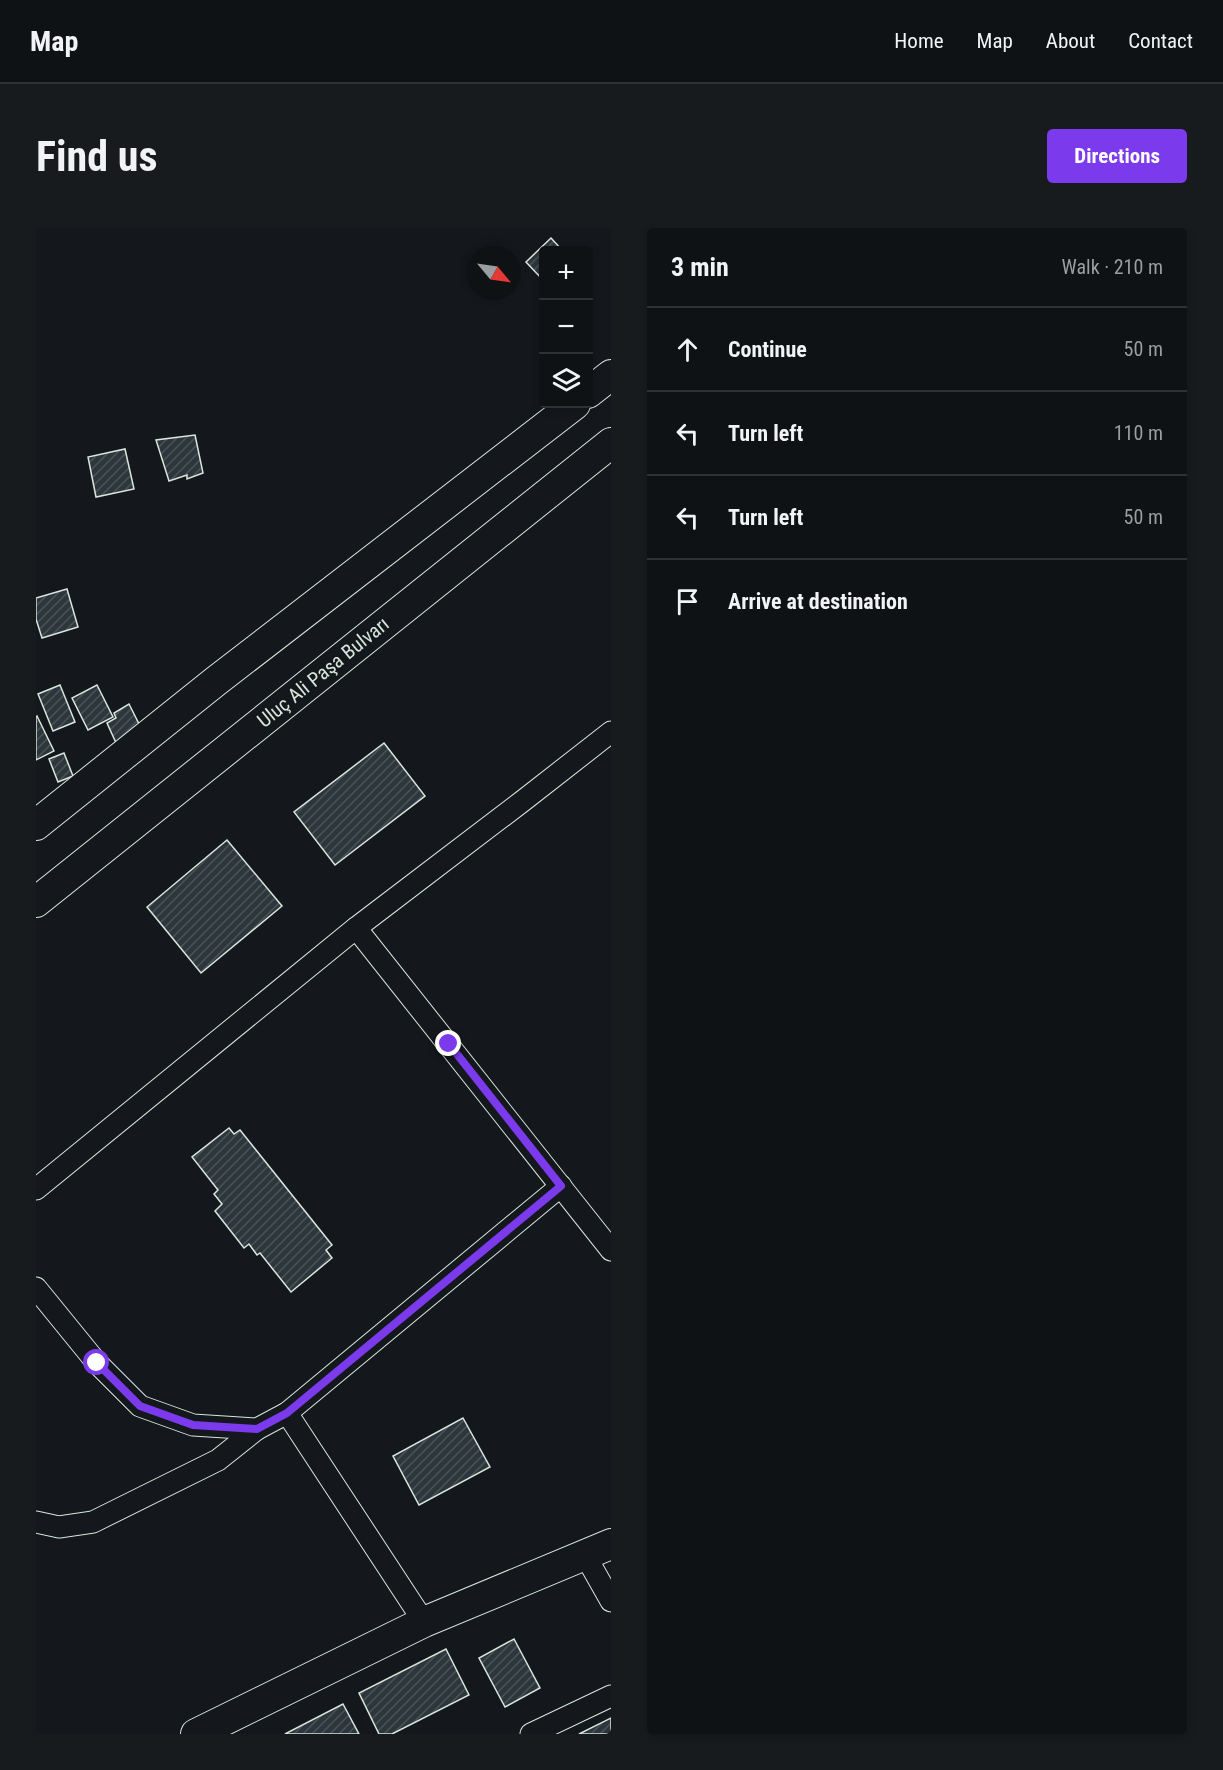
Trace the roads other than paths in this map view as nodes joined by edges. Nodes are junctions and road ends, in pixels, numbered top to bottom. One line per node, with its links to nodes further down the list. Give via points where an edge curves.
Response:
1 (611, 375): 2 (street)
2 (593, 389)
3 (570, 408): 6 (street)
4 (611, 443): 7 (street, Uluç Ali Paşa Bulvarı)
5 (611, 732): 8 (street)
6 (36, 825)
7 (36, 902)
8 (356, 928): 9 (street); 10 (street)
9 (561, 1186): 11 (street); 13 (street)
10 (36, 1189)
11 (611, 1250)
12 (36, 1288): 14 (street, via 97,1363 140,1406 193,1425)
13 (287, 1413): 14 (street); 18 (street)
14 (257, 1429): 15 (street, via 219,1460 93,1522 59,1527)
15 (36, 1522)
16 (598, 1549): 17 (street); 18 (street)
17 (611, 1601)
18 (424, 1622): 20 (street)
19 (611, 1696): 21 (street)
20 (195, 1734)
21 (531, 1734)

